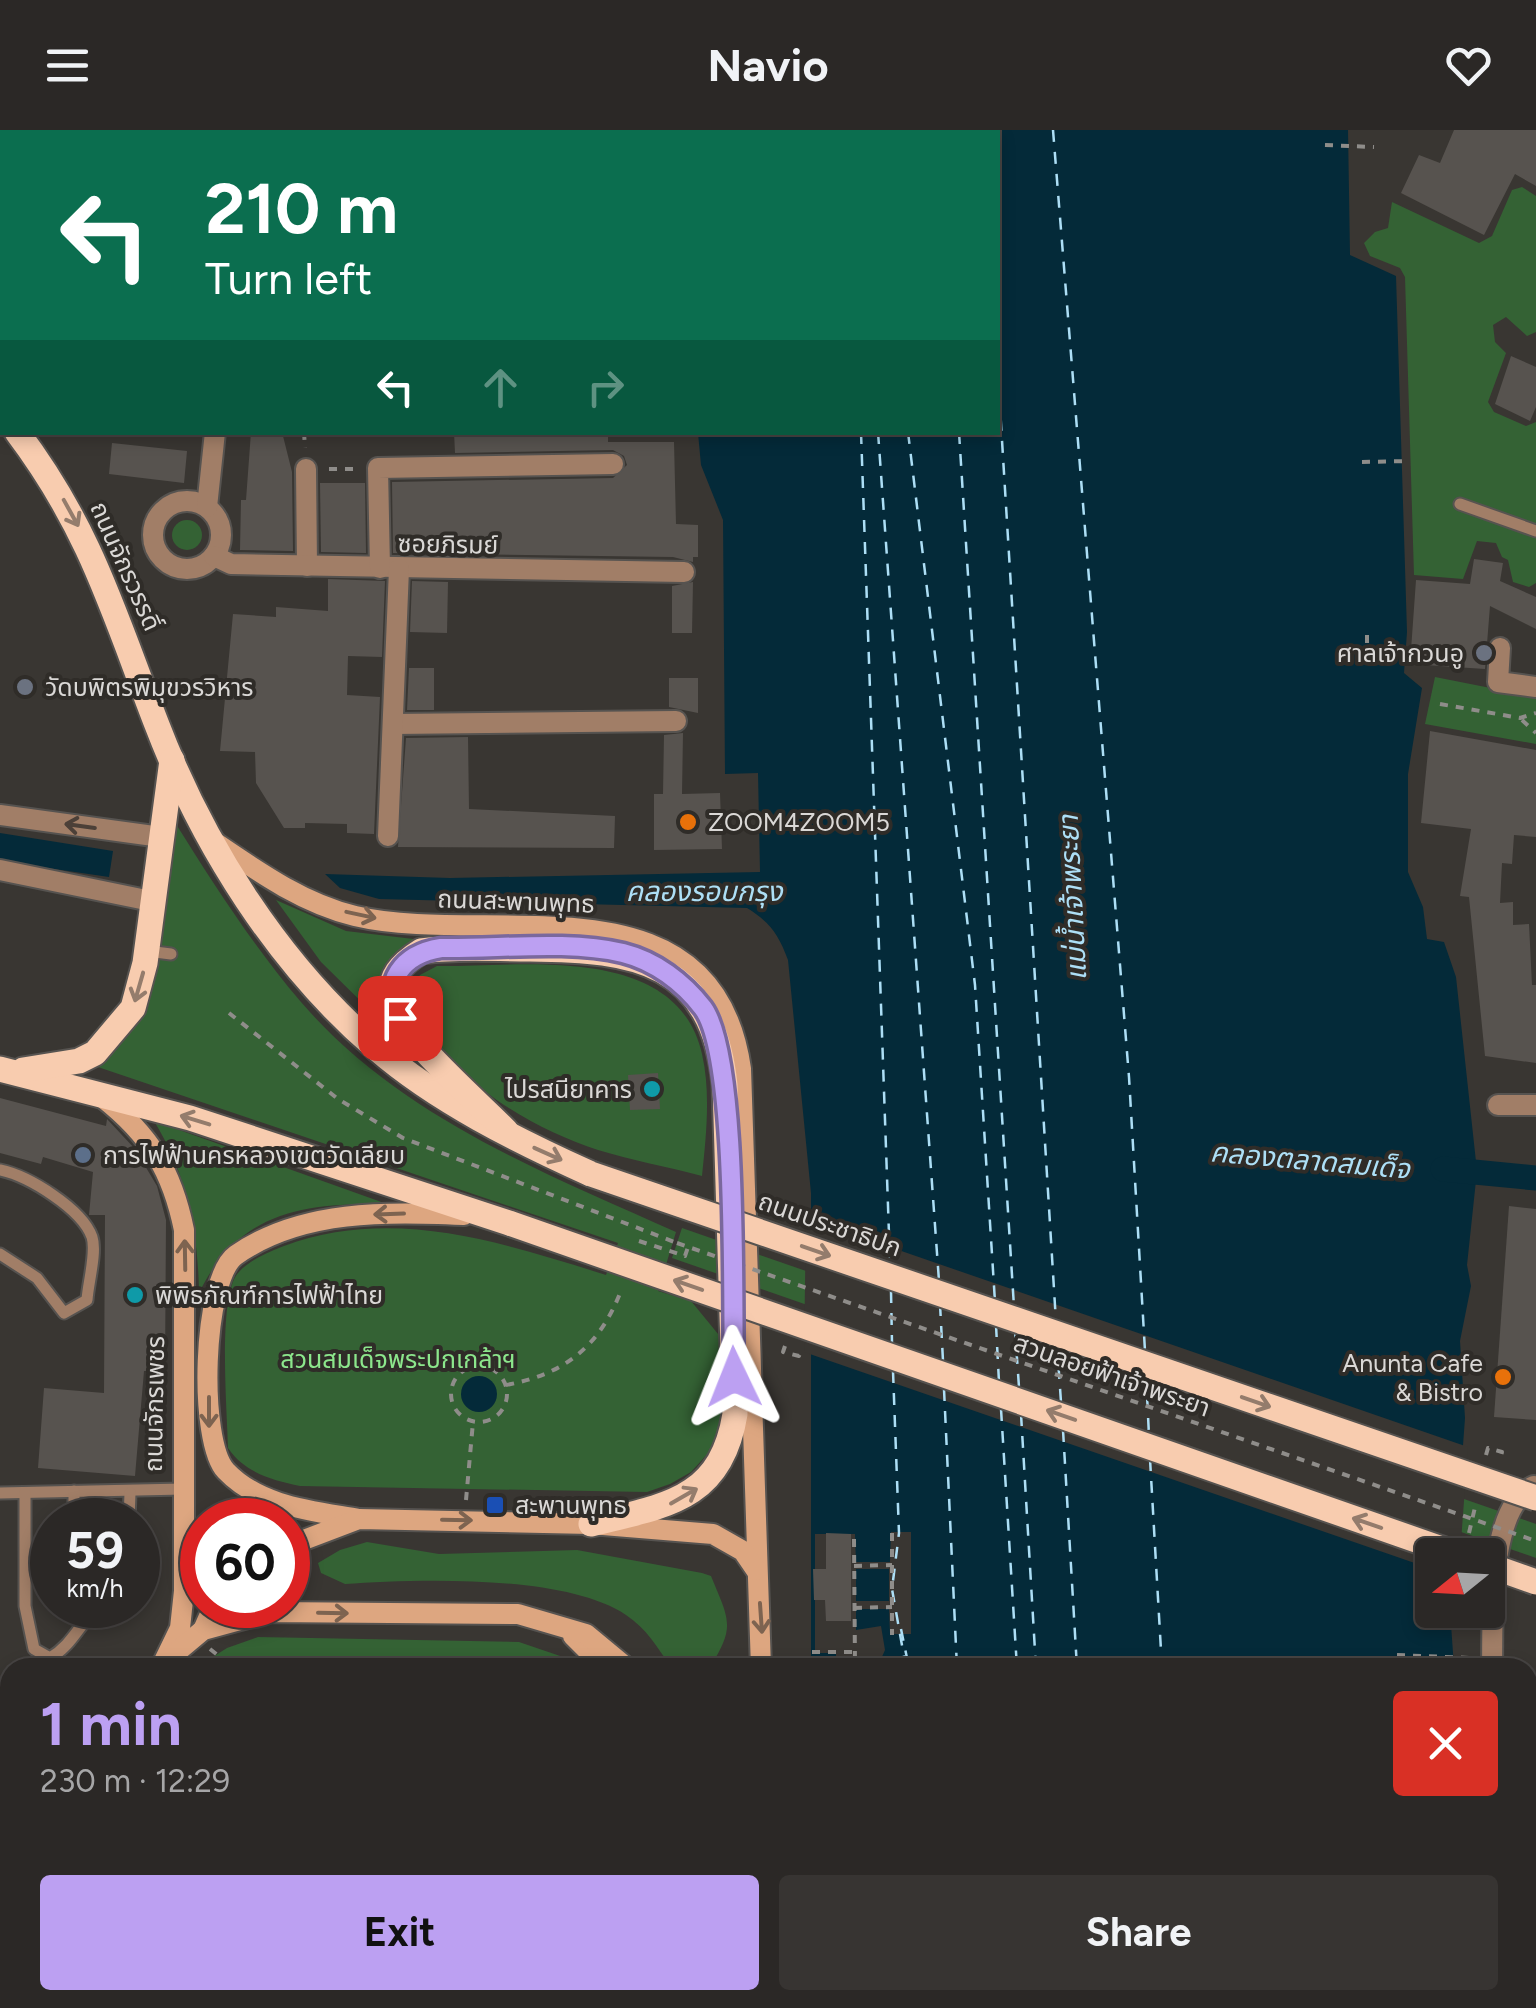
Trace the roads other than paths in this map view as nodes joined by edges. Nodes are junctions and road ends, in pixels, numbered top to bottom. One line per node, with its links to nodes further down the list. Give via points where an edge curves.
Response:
1 (19, 435): 16 (main road, ถนนจักรวรรดิ์, one-way to 16, via 83,535)
2 (215, 435): 6 (street)
3 (613, 464): 10 (street, via 378,468)
4 (306, 469): 9 (street)
5 (1460, 504): 7 (lane)
6 (207, 507): 8 (street, via 220,525); 8 (street, via 186,501 165,509 154,540 173,566 195,568)
7 (1536, 531)
8 (214, 556): 9 (street, ซอยภิรมย์, via 231,564)
9 (307, 566): 10 (street, ซอยภิรมย์)
10 (389, 568): 11 (street, ซอยภิรมย์); 15 (street)
11 (684, 572)
12 (1500, 648): 13 (street, via 1498,682)
13 (1536, 687)
14 (676, 721): 15 (street)
15 (393, 724): 18 (street)
16 (172, 760): 19 (main road, ถนนจักรวรรดิ์); 20 (main road)
17 (0, 815): 20 (street, one-way to 17)
18 (388, 836)
19 (214, 840): 27 (main road, ถนนประชาธิปก, via 272,936 338,1013 422,1082); 44 (street, ถนนสะพานพุทธ, one-way to 44, via 301,896 356,916 600,928 652,945 706,983 730,1023 741,1069)
20 (160, 844): 22 (main road)
21 (0, 870): 22 (street)
22 (152, 896): 23 (main road, one-way to 23, via 159,952 133,1008 79,1062)
23 (6, 1070): 24 (main road, ถนนจักรเพชร)
24 (100, 1096): 29 (main road, one-way to 24, via 190,1118); 32 (street, ถนนจักรเพชร, one-way to 24, via 184,1230 178,1197 136,1124)
25 (1498, 1104): 26 (street)
26 (1536, 1104)
27 (506, 1132): 39 (main road, ถนนประชาธิปก, one-way to 39, bridge, via 591,1174); 41 (main road, one-way to 27, via 694,1493 718,1468 732,1433 726,1100 719,1046 704,1009 661,969 625,954 421,951 393,980 394,1008)
28 (0, 1170): 30 (lane, via 16,1173 81,1218 92,1238 87,1300 64,1313 37,1278)
29 (499, 1220): 40 (street, one-way to 40, via 368,1215 290,1227 232,1257 214,1289 210,1437 224,1470 269,1499); 43 (main road, one-way to 29, bridge)
30 (0, 1254)
31 (1536, 1485): 56 (street, via 1510,1507 1502,1530)
32 (183, 1490): 36 (lane); 51 (street, ถนนจักรเพชร, via 184,1609)
33 (74, 1491): 34 (lane); 36 (lane); 37 (lane)
34 (25, 1492): 35 (lane); 48 (lane, via 25,1606 34,1649 50,1658 66,1649)
35 (0, 1493)
36 (130, 1493): 38 (lane)
37 (74, 1498)
38 (130, 1498)
39 (1536, 1498)
40 (360, 1519): 41 (street, one-way to 41); 42 (street)
41 (591, 1524): 44 (street, via 713,1534 742,1551)
42 (310, 1538)
43 (1437, 1538)
44 (756, 1570): 55 (street, ถนนสะพานพุทธ, one-way to 55)
45 (1505, 1571): 46 (main road, bridge)
46 (1536, 1582)
47 (557, 1622): 50 (street, one-way to 47, via 270,1612 518,1614); 53 (street); 54 (street)
48 (77, 1628)
49 (202, 1628): 50 (street)
50 (199, 1633): 52 (street, ถนนจักรเพชร)
51 (166, 1658)
52 (170, 1658)
53 (595, 1658)
54 (617, 1658)
55 (761, 1658)
56 (1485, 1658)

